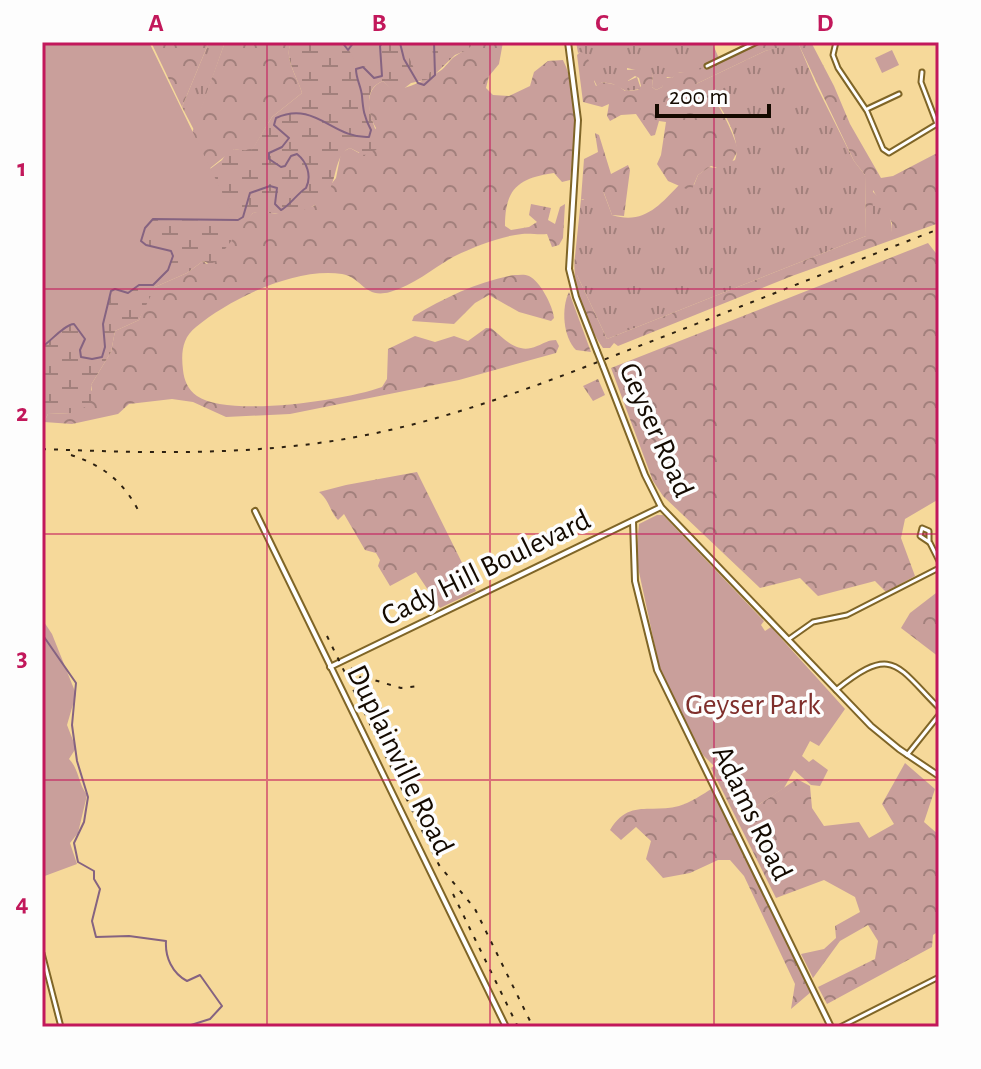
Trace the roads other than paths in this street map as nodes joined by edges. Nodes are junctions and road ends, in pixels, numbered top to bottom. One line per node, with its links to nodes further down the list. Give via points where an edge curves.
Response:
1 (568, 42): 8 (street, Geyser Road, bridge, via 578,120 569,269)
2 (757, 42): 4 (street)
3 (836, 42): 7 (street, via 834,59)
4 (707, 66)
5 (922, 72): 7 (street, via 937,124 892,152 885,151)
6 (899, 94): 7 (street)
7 (867, 109)
8 (661, 507): 10 (street, Cady Hill Boulevard); 14 (street, Geyser Road)
9 (255, 511): 15 (street, Duplainville Road)
10 (633, 521): 15 (street, Cady Hill Boulevard); 25 (street, Adams Road, via 635,581 657,670)
11 (929, 542): 12 (street)
12 (939, 561)
13 (939, 568): 14 (street, via 847,615 813,622)
14 (789, 639): 16 (street, Geyser Road)
15 (330, 667): 24 (street, Duplainville Road)
16 (836, 690): 17 (street, via 865,669 888,665 911,675); 19 (street, Geyser Road)
17 (939, 708)
18 (939, 715): 19 (street)
19 (907, 755): 20 (street, Geyser Road)
20 (939, 776)
21 (42, 953): 23 (street)
22 (939, 977): 26 (street)
23 (61, 1027)
24 (506, 1027)
25 (831, 1027)
26 (840, 1027)

